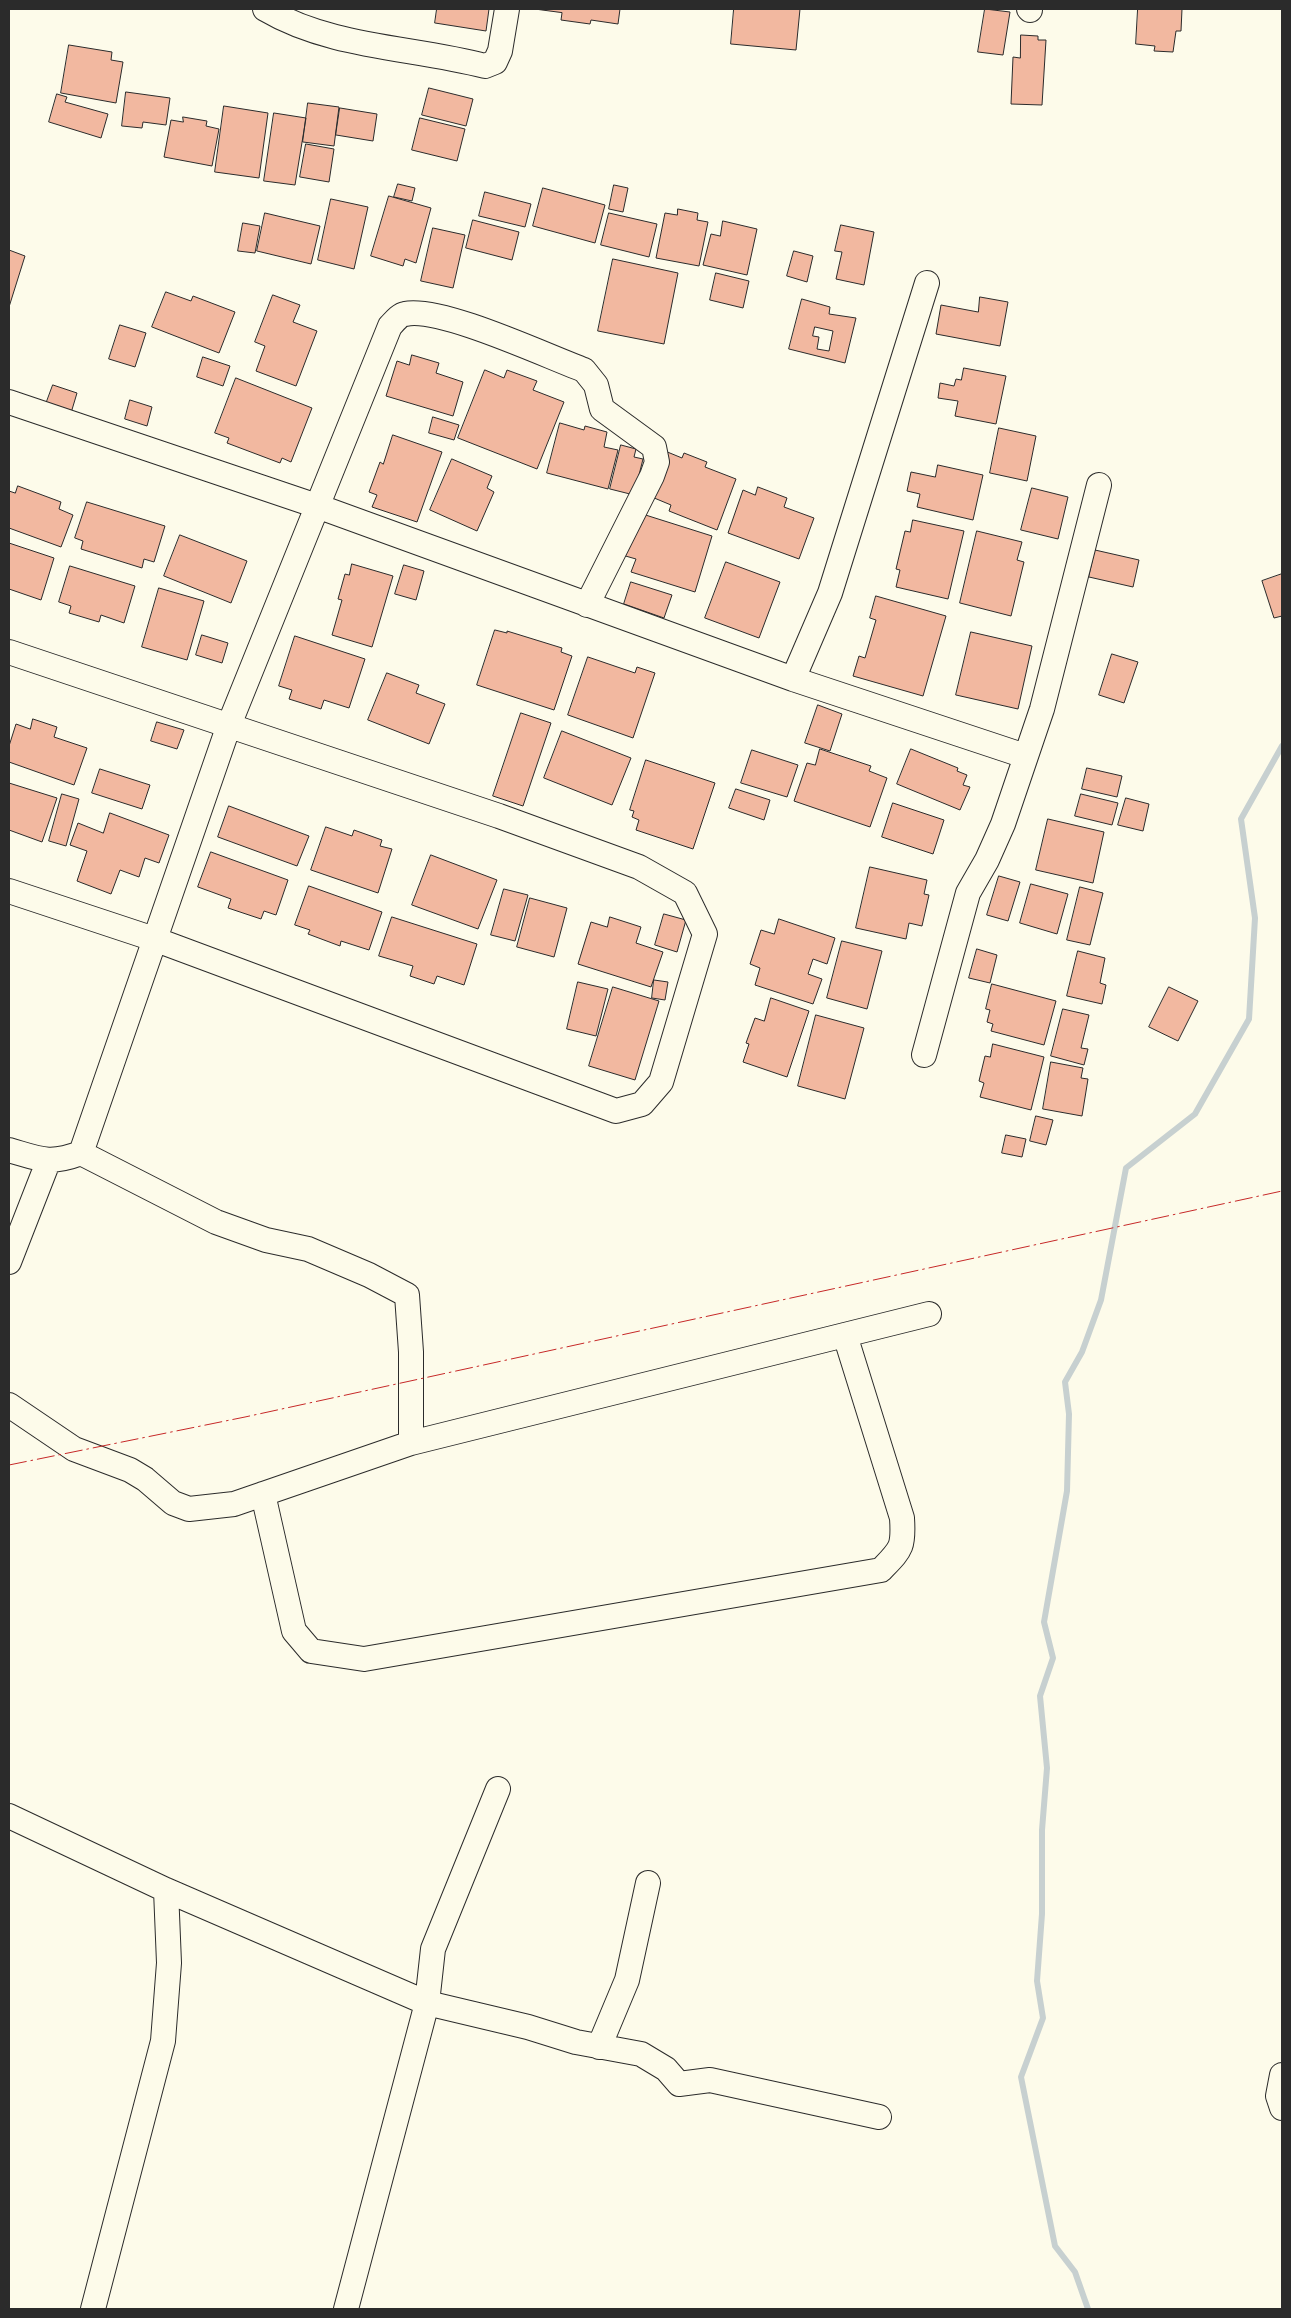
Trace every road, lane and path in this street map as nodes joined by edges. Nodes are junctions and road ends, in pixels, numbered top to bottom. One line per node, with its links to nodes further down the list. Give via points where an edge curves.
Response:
1 (265, 9): 2 (street, via 284,20 338,38 485,66 494,62 500,52)
2 (508, 9)
3 (927, 283): 9 (street, via 830,592)
4 (9, 402): 6 (street)
5 (1099, 485): 11 (street, via 1042,709)
6 (317, 506): 7 (street); 7 (street, via 390,326 403,314 423,314 461,322 584,370 596,385 602,409 654,447 657,462 652,476); 10 (street)
7 (587, 605): 9 (street)
8 (9, 652): 10 (street)
9 (792, 679): 11 (street)
10 (228, 725): 13 (street); 13 (street, via 639,867 685,893 704,934 661,1082 642,1104 616,1111)
11 (1025, 756): 14 (street, via 1003,824 968,893)
12 (9, 891): 13 (street)
13 (154, 938): 16 (street)
14 (924, 1055)
15 (9, 1150): 17 (street)
16 (81, 1153): 17 (street); 22 (street, via 216,1222 266,1240 308,1249 407,1295)
17 (48, 1162): 18 (street)
18 (9, 1262)
19 (929, 1314): 20 (street)
20 (845, 1335): 22 (street); 23 (street, via 902,1518 901,1549 881,1570 364,1659 311,1651 294,1631)
21 (9, 1405): 23 (street, via 56,1439 130,1470 173,1502 189,1509 234,1504)
22 (411, 1443): 23 (street)
23 (263, 1494)
24 (498, 1789): 28 (street, via 433,1949)
25 (9, 1816): 27 (street)
26 (648, 1883): 29 (street, via 627,1980)
27 (166, 1890): 28 (street); 33 (street, via 170,1963 163,2041)
28 (426, 2003): 29 (street); 34 (street)
29 (599, 2047): 32 (street, via 641,2054 666,2069 679,2084 710,2080)
30 (1282, 2075): 31 (street, via 1278,2096)
31 (1282, 2108)
32 (879, 2117)
33 (93, 2309)
34 (346, 2309)

